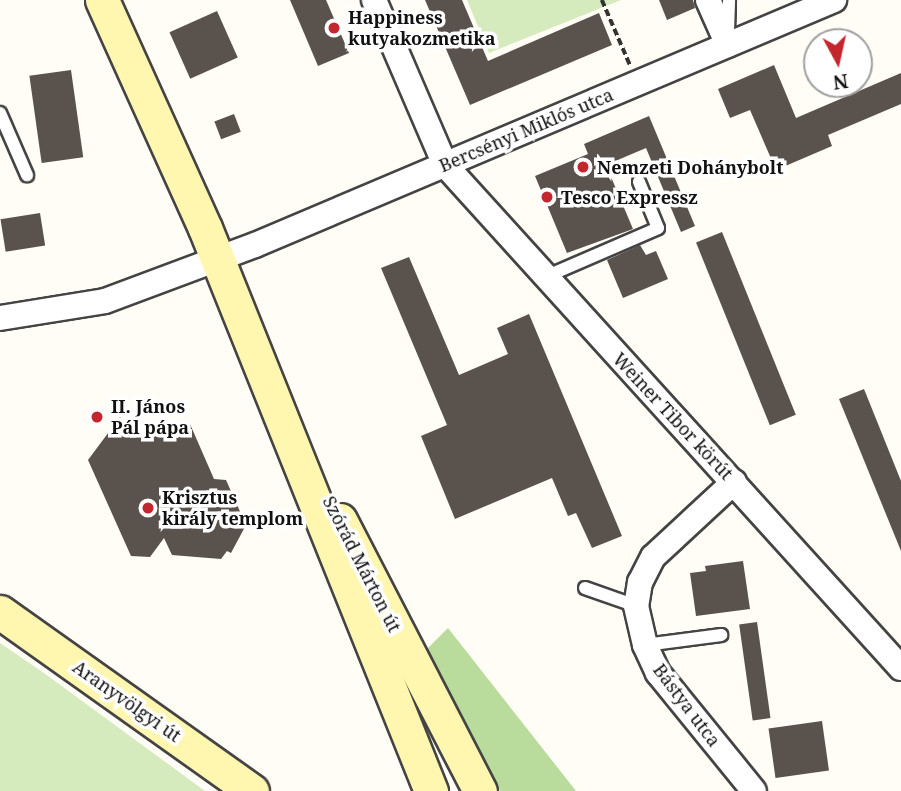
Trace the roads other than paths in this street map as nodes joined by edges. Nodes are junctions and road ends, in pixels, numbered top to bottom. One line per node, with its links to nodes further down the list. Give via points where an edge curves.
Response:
1 (102, 0): 11 (street, Szórád Márton út)
2 (373, 0): 8 (street, Weiner Tibor körút)
3 (708, 0): 6 (street)
4 (729, 0): 6 (lane)
5 (834, 0): 6 (street, Bercsényi Miklós utca)
6 (728, 45): 8 (street, Bercsényi Miklós utca)
7 (0, 113): 9 (lane)
8 (445, 165): 11 (street, Bercsényi Miklós utca); 12 (street, Weiner Tibor körút)
9 (27, 175)
10 (639, 182): 12 (lane, via 658,228)
11 (217, 258): 13 (street, Bercsényi Miklós utca, via 105,301); 14 (street, Szórád Márton út)
12 (545, 277): 15 (street, Weiner Tibor körút)
13 (0, 318)
14 (246, 335): 23 (street, Szórád Márton út); 24 (street, Szórád Márton út)
15 (734, 482): 17 (street, Bástya utca, via 653,557 640,582); 21 (street, Weiner Tibor körút)
16 (586, 588): 17 (lane)
17 (636, 606): 20 (street, Bástya utca)
18 (0, 612): 22 (street, Aranyvölgyi út)
19 (721, 635): 20 (lane)
20 (645, 645): 25 (street, Bástya utca, via 658,673)
21 (901, 668)
22 (252, 791)
23 (431, 791)
24 (480, 791)
25 (754, 791)

